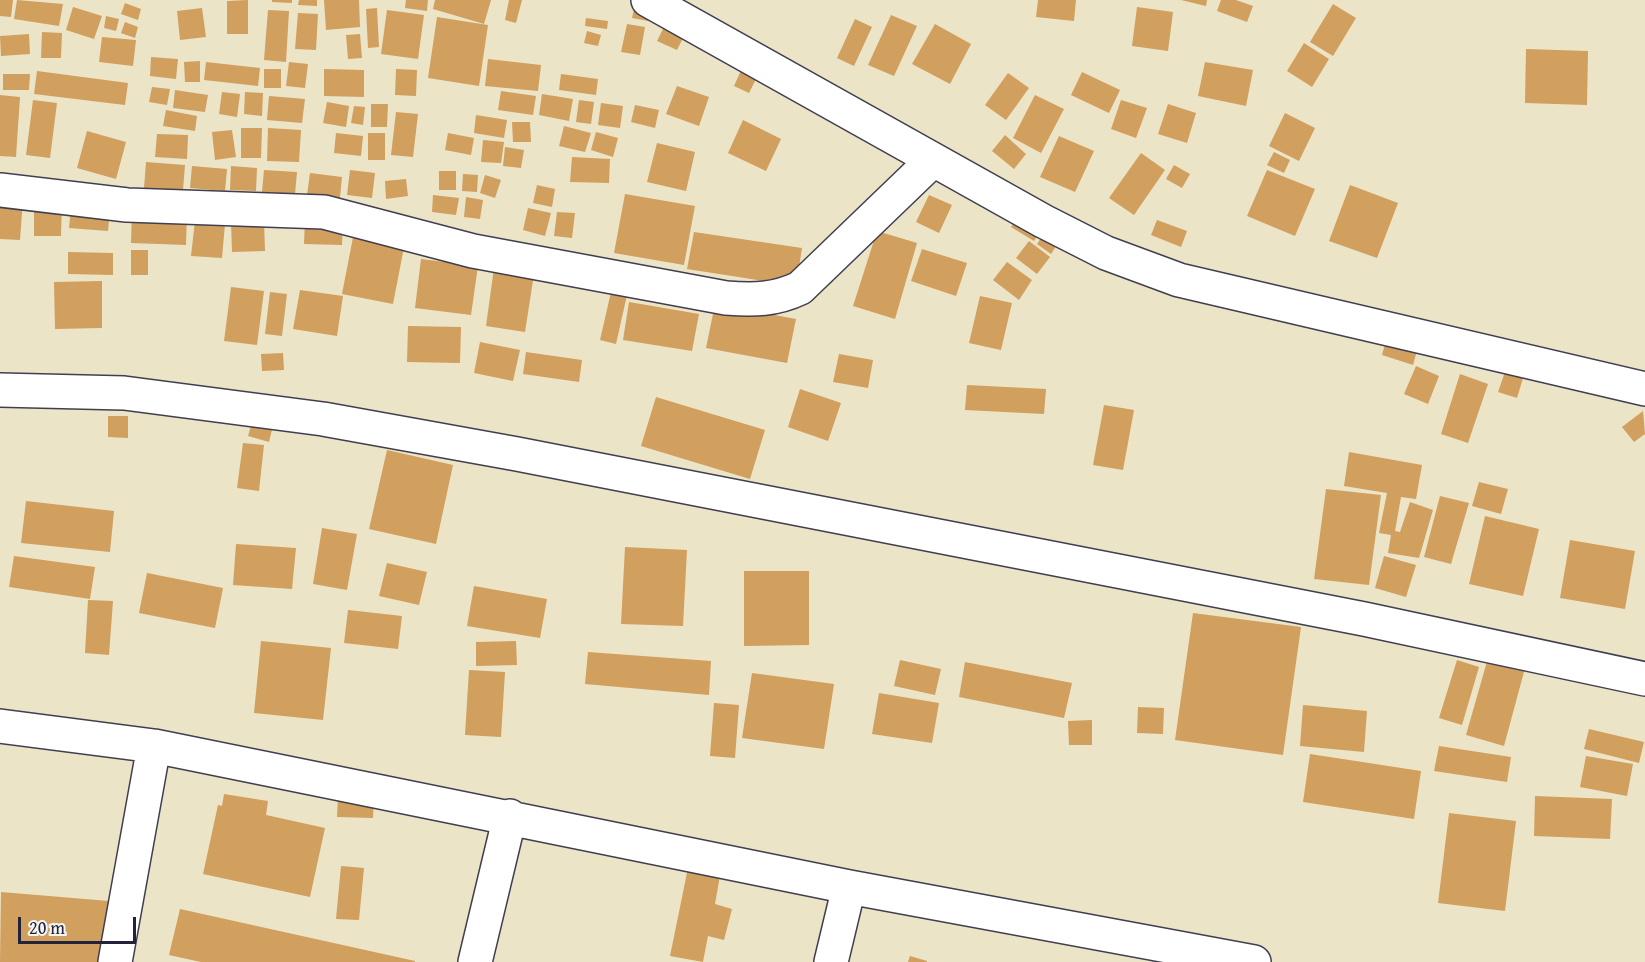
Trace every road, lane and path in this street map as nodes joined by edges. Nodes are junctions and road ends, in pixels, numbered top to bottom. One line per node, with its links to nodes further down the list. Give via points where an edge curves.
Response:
1 (648, 0): 2 (street)
2 (933, 160): 3 (street, via 800,288 759,301 473,251 324,212 127,205); 4 (street, via 1106,254 1179,280)
3 (0, 190)
4 (1645, 389)
5 (0, 390): 6 (street, via 124,393 335,421 1352,617)
6 (1645, 679)
7 (0, 726): 8 (street)
8 (154, 746): 9 (street); 11 (street)
9 (510, 816): 10 (street); 12 (street)
10 (849, 887): 13 (street); 14 (street)
11 (115, 962)
12 (475, 962)
13 (831, 962)
14 (1254, 962)

